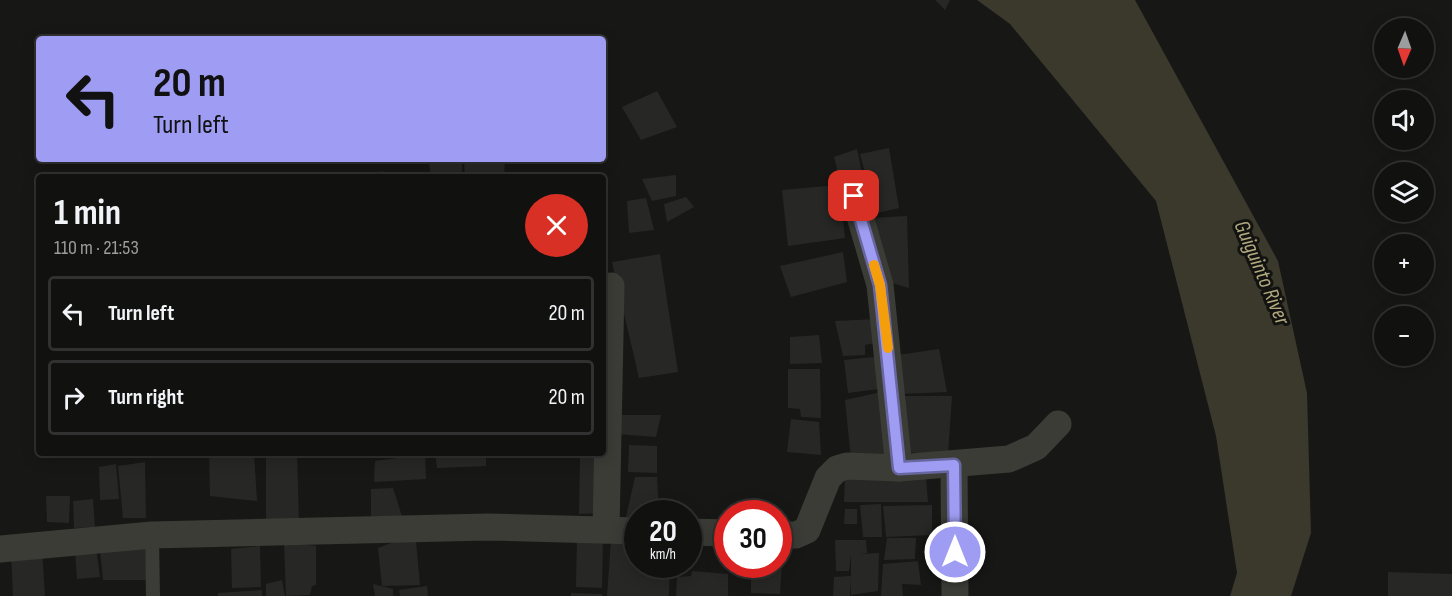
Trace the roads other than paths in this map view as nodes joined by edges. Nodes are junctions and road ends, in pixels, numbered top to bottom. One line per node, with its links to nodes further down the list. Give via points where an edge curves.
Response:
1 (854, 196): 5 (street, via 880,285)
2 (611, 286): 6 (street)
3 (1058, 424): 4 (street, via 1036,447 1010,459)
4 (954, 465): 5 (street); 12 (street)
5 (899, 468): 9 (street, via 837,469 828,478 807,530)
6 (606, 530): 7 (street); 8 (street, via 435,527)
7 (624, 531)
8 (152, 535): 10 (street); 11 (lane)
9 (792, 536)
10 (0, 549)
11 (153, 596)
12 (955, 596)

